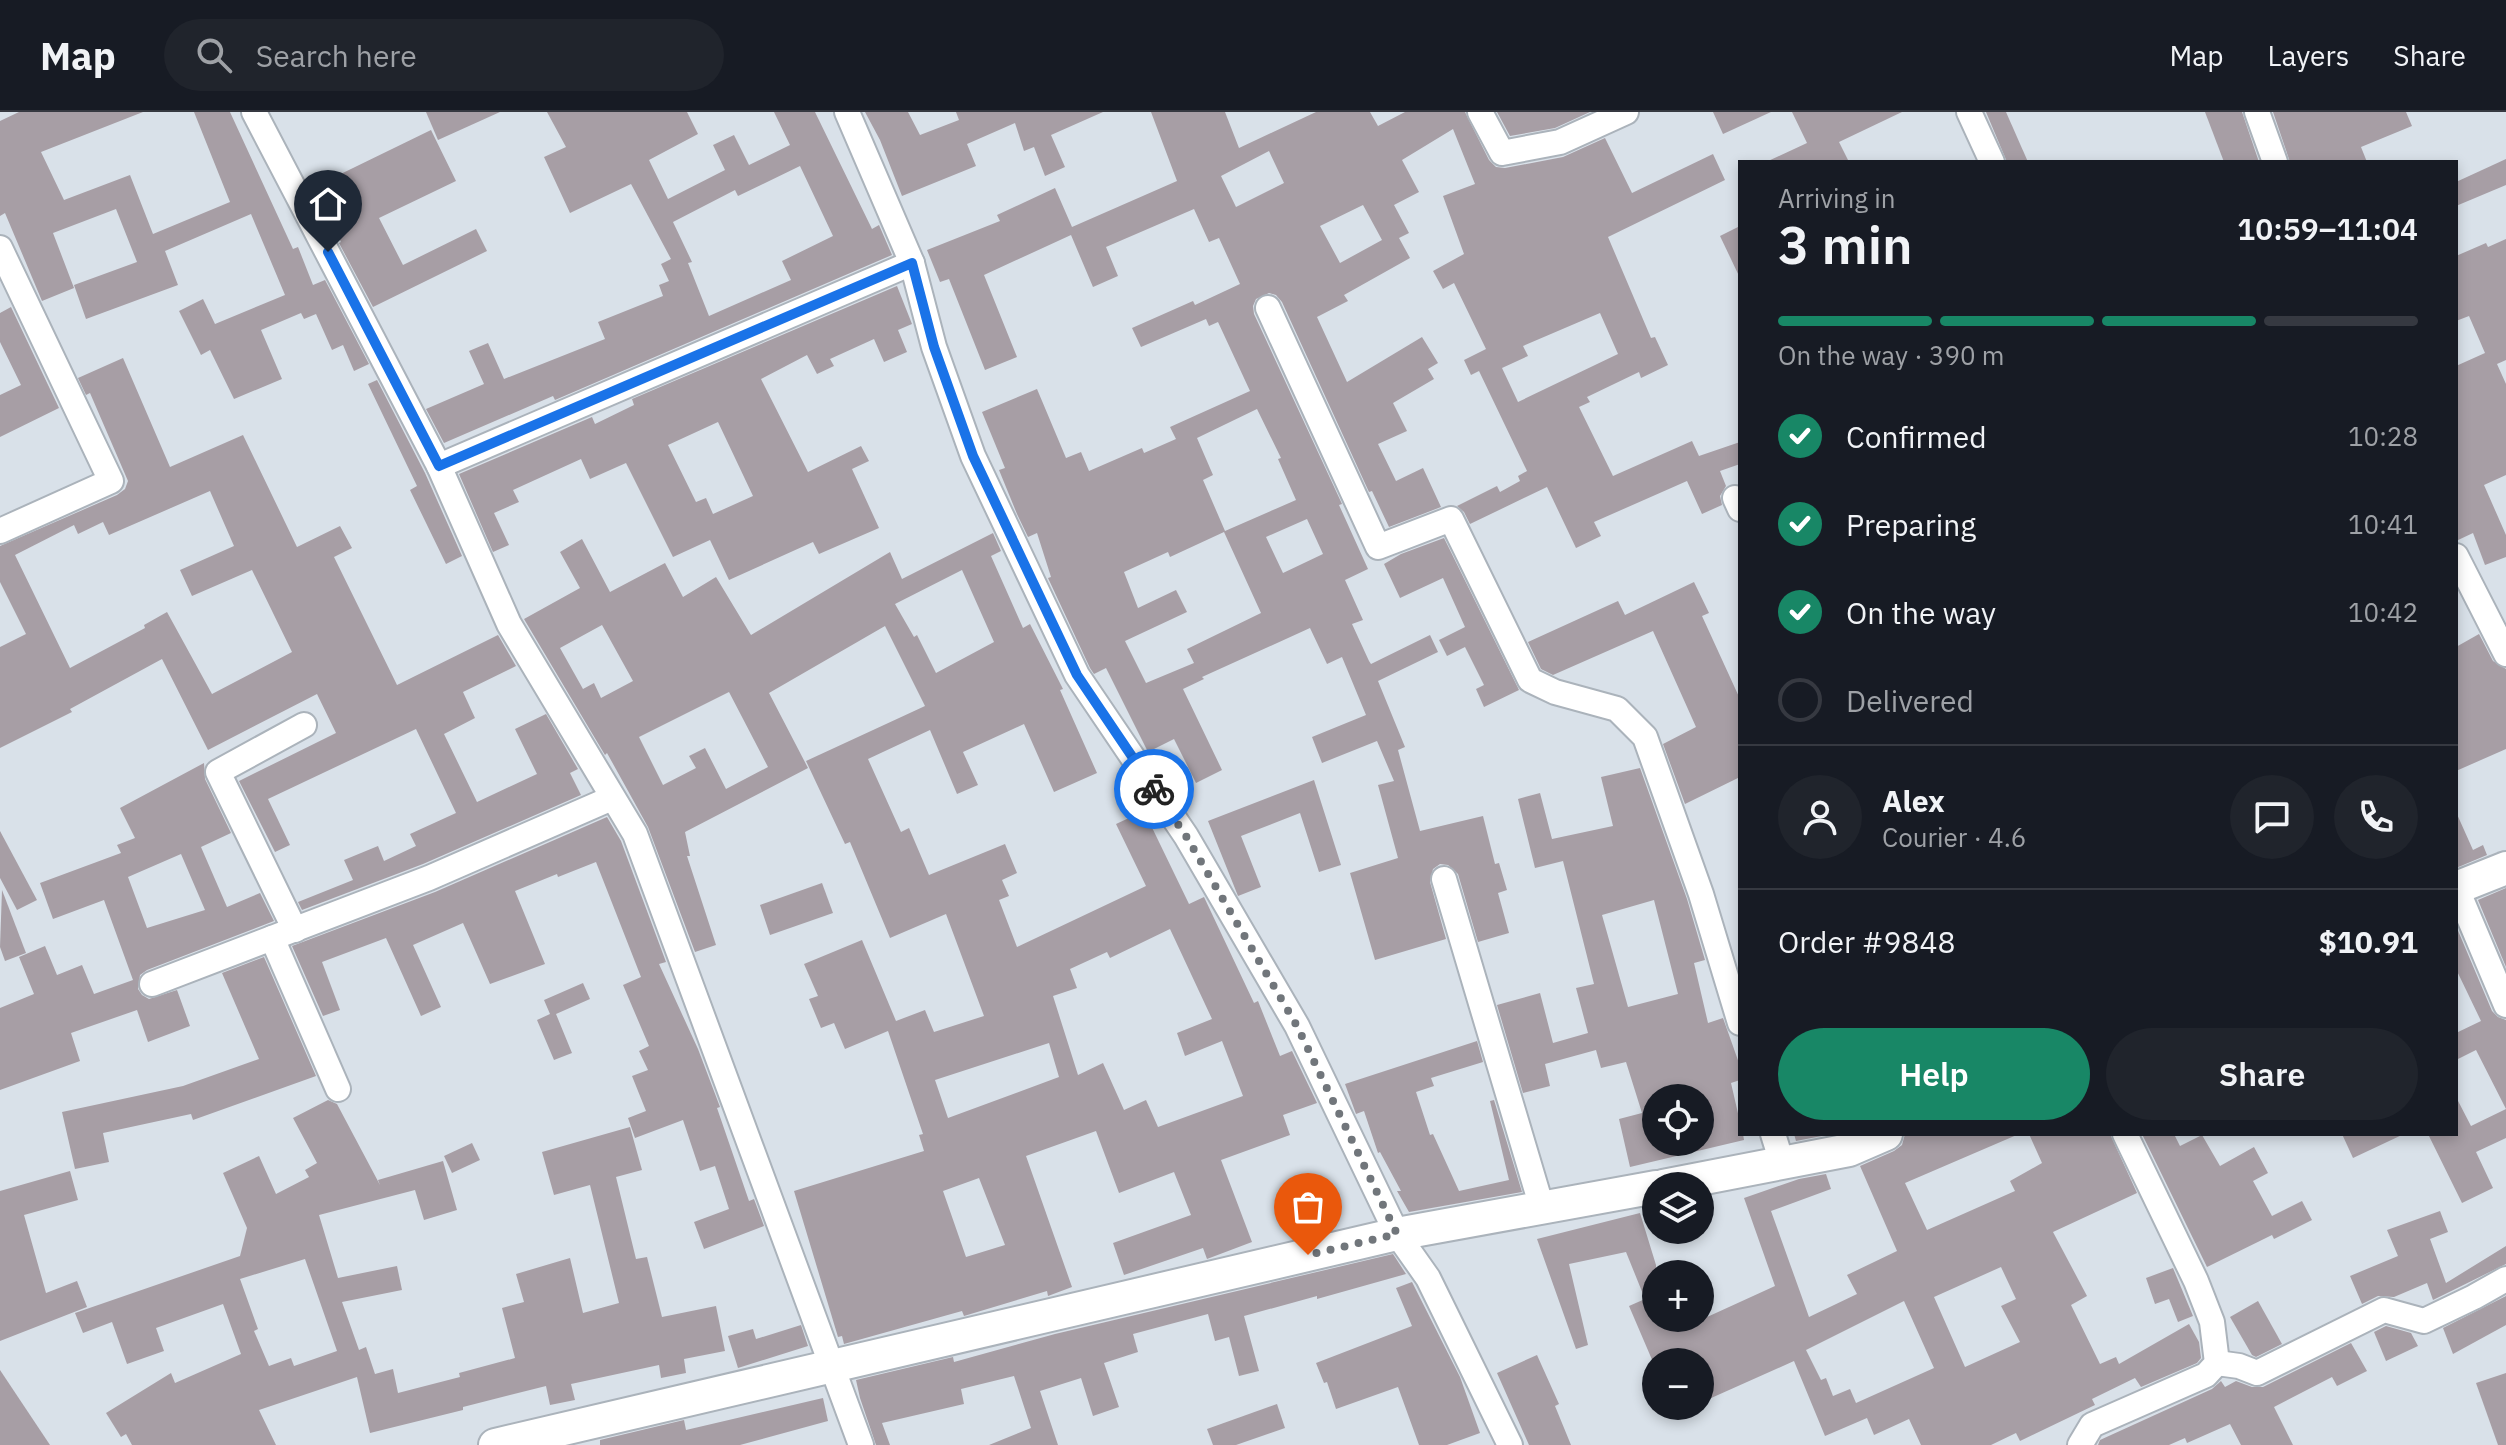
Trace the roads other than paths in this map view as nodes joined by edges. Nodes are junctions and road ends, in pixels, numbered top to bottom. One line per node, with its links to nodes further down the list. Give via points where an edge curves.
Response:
1 (254, 112): 12 (street)
2 (847, 112): 10 (street)
3 (1480, 112): 4 (street, via 1502,153 1560,142)
4 (1626, 112)
5 (1969, 112): 7 (street)
6 (2257, 112): 8 (street)
7 (1991, 160)
8 (2274, 160)
9 (0, 248): 13 (street, via 111,481)
10 (912, 263): 12 (street); 34 (street, via 934,347 973,456 1077,675 1186,836 1297,1026)
11 (1268, 308): 26 (street, via 1378,547 1451,519 1530,680 1617,709 1645,737)
12 (439, 466): 17 (street, via 509,624)
13 (0, 531)
14 (2458, 560): 15 (street)
15 (2506, 654)
16 (304, 725): 22 (street, via 218,772)
17 (612, 798): 22 (street); 37 (street, via 635,834)
18 (2506, 868): 20 (street)
19 (1444, 879): 33 (street)
20 (2458, 887)
21 (2458, 893): 25 (street)
22 (295, 930): 23 (street)
23 (272, 938): 24 (street); 27 (street)
24 (152, 984)
25 (2506, 1005)
26 (1738, 1016)
27 (338, 1089)
28 (1881, 1136): 30 (street, via 1849,1150)
29 (2126, 1136): 36 (street, via 2212,1322)
30 (1778, 1149): 31 (street)
31 (1707, 1172)
32 (1642, 1190): 33 (street)
33 (1542, 1208): 34 (street)
34 (1397, 1234): 37 (street); 40 (street, via 1428,1278)
35 (2506, 1279): 36 (street, via 2424,1321 2384,1310 2257,1373)
36 (2217, 1363): 41 (street, via 2196,1380 2092,1425)
37 (831, 1365): 38 (street); 39 (street)
38 (495, 1445)
39 (861, 1445)
40 (1510, 1445)
41 (2080, 1445)

